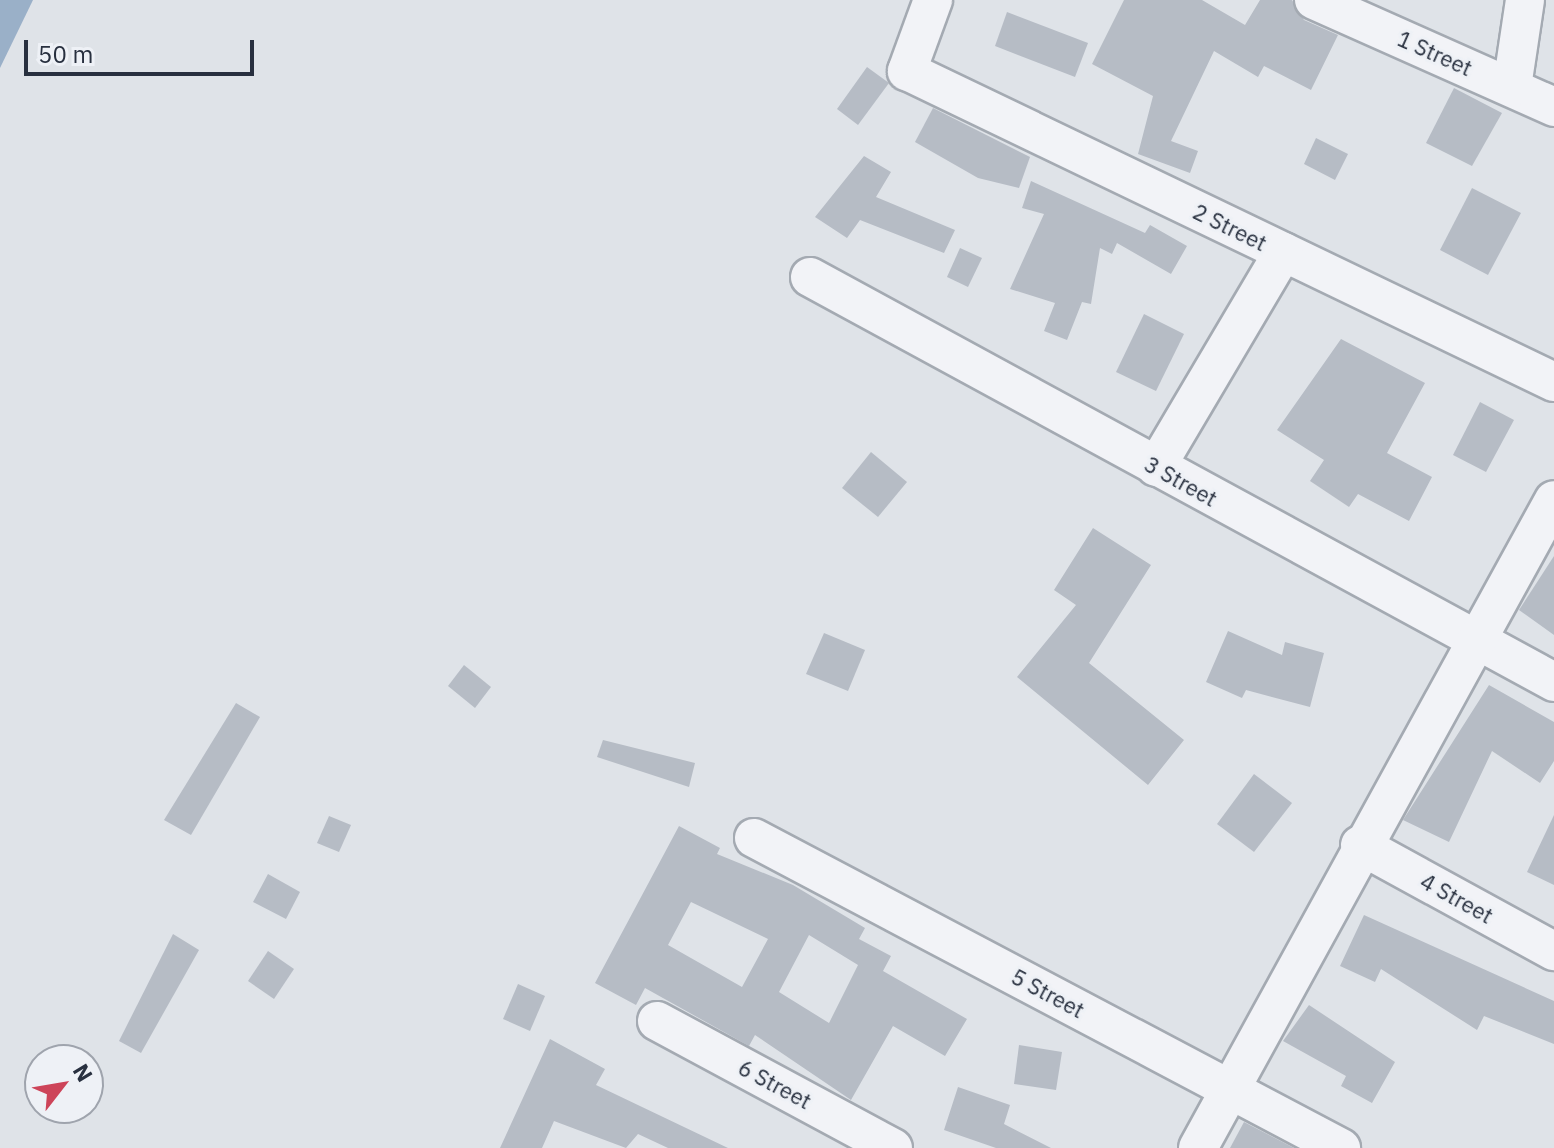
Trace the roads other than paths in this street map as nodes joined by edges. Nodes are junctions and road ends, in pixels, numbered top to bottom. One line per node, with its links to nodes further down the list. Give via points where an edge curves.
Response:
1 (933, 0): 6 (street, 2 Street, via 907,71)
2 (1314, 0): 4 (street, 1 Street)
3 (1525, 0): 4 (street)
4 (1512, 87): 5 (street, 1 Street)
5 (1554, 107)
6 (1283, 252): 8 (street, 2 Street); 9 (street)
7 (810, 277): 9 (street, 3 Street)
8 (1554, 382)
9 (1156, 467): 11 (street, 3 Street)
10 (1554, 500): 11 (street)
11 (1472, 640): 12 (street, 3 Street); 14 (street)
12 (1554, 682)
13 (754, 838): 17 (street, 5 Street)
14 (1360, 845): 15 (street, 4 Street); 17 (street)
15 (1554, 951)
16 (657, 1021): 18 (street, 6 Street)
17 (1228, 1088): 19 (street); 20 (street, 5 Street)
18 (893, 1148)
19 (1198, 1148)
20 (1341, 1148)

